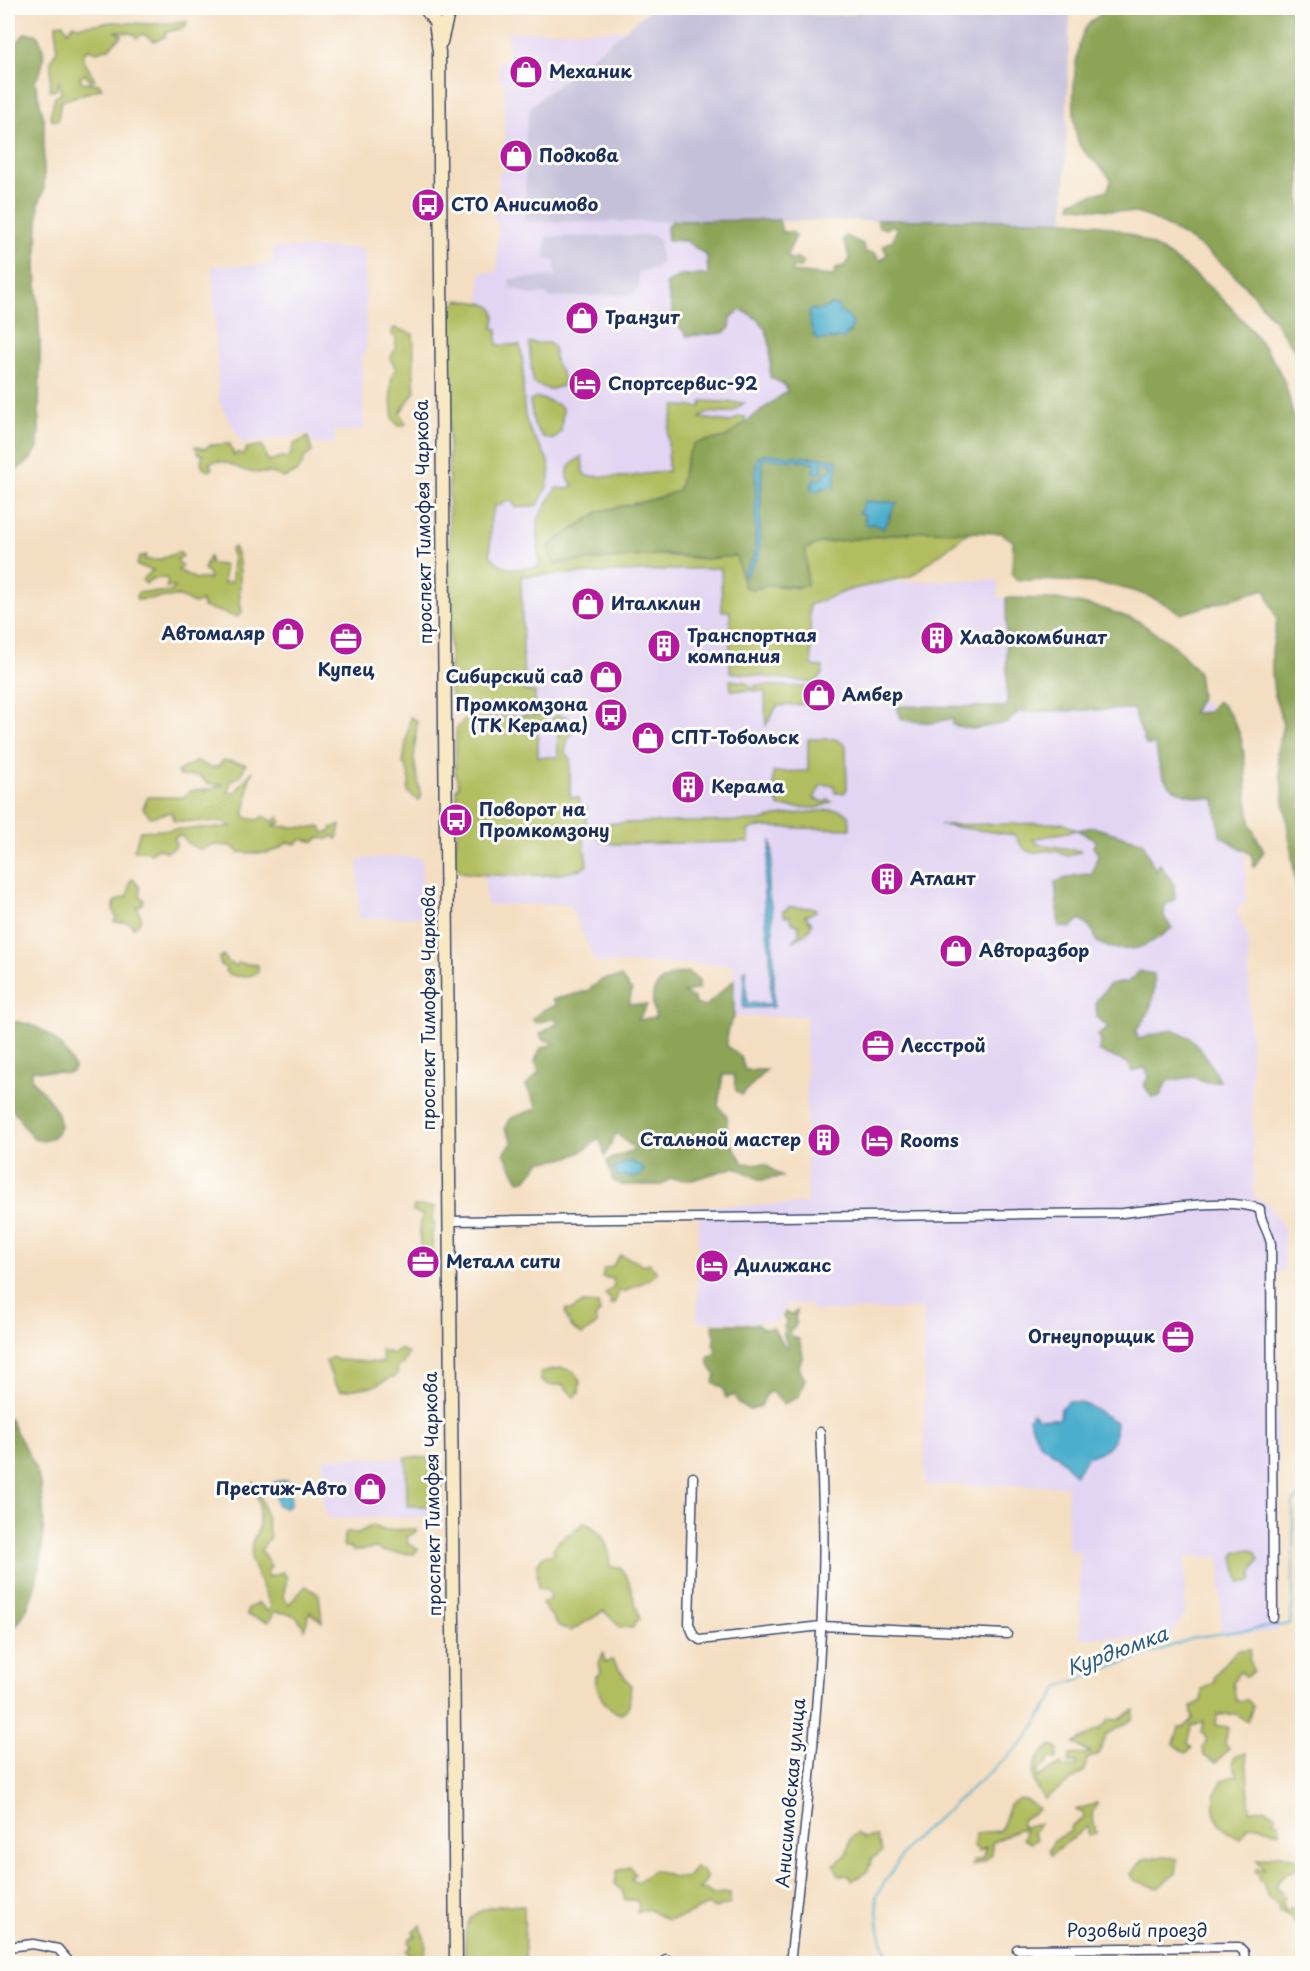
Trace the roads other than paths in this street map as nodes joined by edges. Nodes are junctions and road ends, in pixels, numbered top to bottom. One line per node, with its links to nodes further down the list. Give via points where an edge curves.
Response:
1 (425, 8): 3 (main road, проспект Тимофея Чаркова, via 435,22)
2 (453, 8): 3 (main road, проспект Тимофея Чаркова)
3 (439, 52): 4 (main road, проспект Тимофея Чаркова)
4 (448, 1221): 7 (street, via 1123,1213 1245,1205 1260,1209 1259,1218 1269,1232 1271,1244); 13 (main road, проспект Тимофея Чаркова)
5 (820, 1432): 8 (street, Анисимовская улица, via 824,1549)
6 (693, 1477): 8 (street, via 689,1624 694,1636 706,1640)
7 (1273, 1617)
8 (821, 1626): 9 (street); 14 (street, Анисимовская улица, via 814,1738)
9 (1007, 1634)
10 (8, 1947): 12 (street, via 33,1944 58,1949)
11 (1017, 1949): 15 (street, Розовый проезд, via 1239,1947 1244,1952)
12 (71, 1964)
13 (456, 1964)
14 (790, 1964)
15 (1245, 1964)

